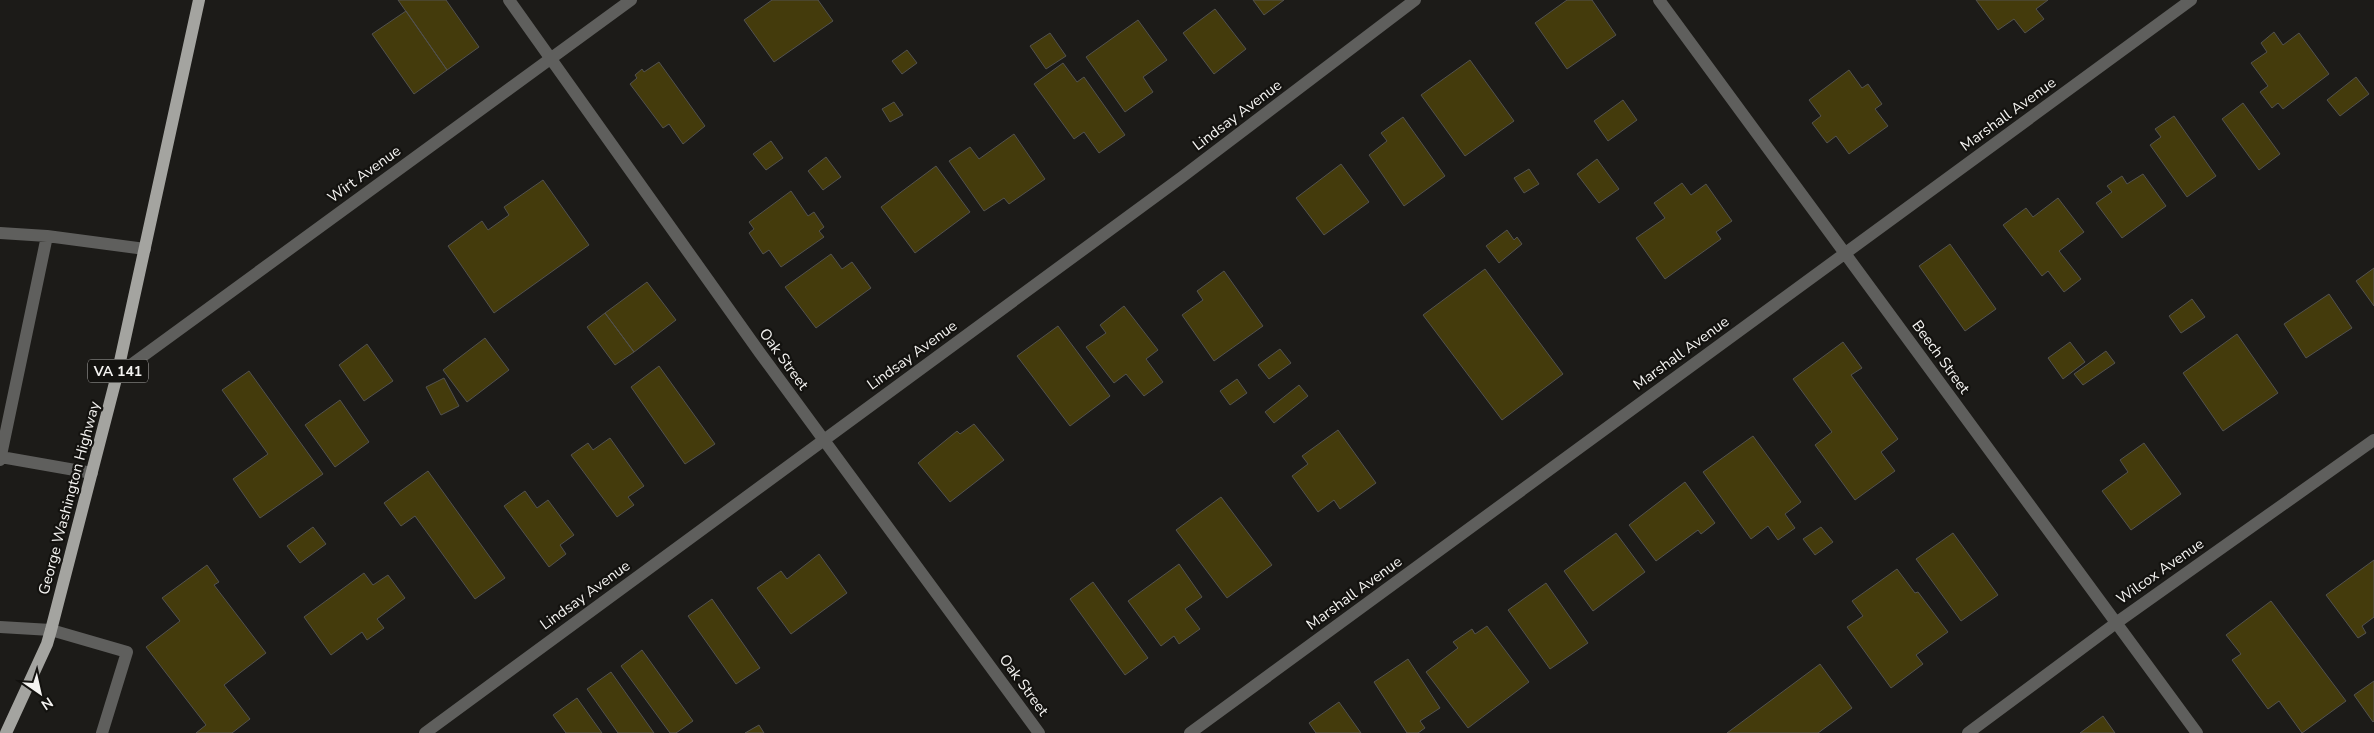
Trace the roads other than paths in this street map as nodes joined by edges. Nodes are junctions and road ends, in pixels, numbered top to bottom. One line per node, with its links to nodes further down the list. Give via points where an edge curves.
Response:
1 (199, 0): 10 (main road, George Washington Highway / VA 141)
2 (509, 0): 7 (street, Oak Street)
3 (631, 0): 7 (street, Wirt Avenue)
4 (1415, 0): 13 (street, Lindsay Avenue, via 1182,177)
5 (1659, 0): 11 (street, Beech Street)
6 (2191, 0): 11 (street, Marshall Avenue)
7 (551, 58): 12 (street, Wirt Avenue); 13 (street, Oak Street)
8 (0, 233): 9 (street)
9 (47, 236): 10 (street); 15 (street)
10 (145, 249): 12 (main road, George Washington Highway / VA 141)
11 (1845, 254): 17 (street, Beech Street); 24 (street, Marshall Avenue)
12 (118, 375): 16 (main road, George Washington Highway / VA 141)
13 (824, 440): 22 (street, Lindsay Avenue); 23 (street, Oak Street)
14 (2374, 440): 17 (street, Wilcox Avenue)
15 (1, 459): 16 (street)
16 (92, 473): 19 (main road, George Washington Highway / VA 141)
17 (2116, 623): 25 (street, Wilcox Avenue); 26 (street, Beech Street)
18 (0, 627): 19 (street)
19 (51, 630): 20 (main road, George Washington Highway / VA 141); 21 (street, via 127,652)
20 (6, 733)
21 (102, 733)
22 (425, 733)
23 (1039, 733)
24 (1190, 733)
25 (1968, 733)
26 (2197, 733)

